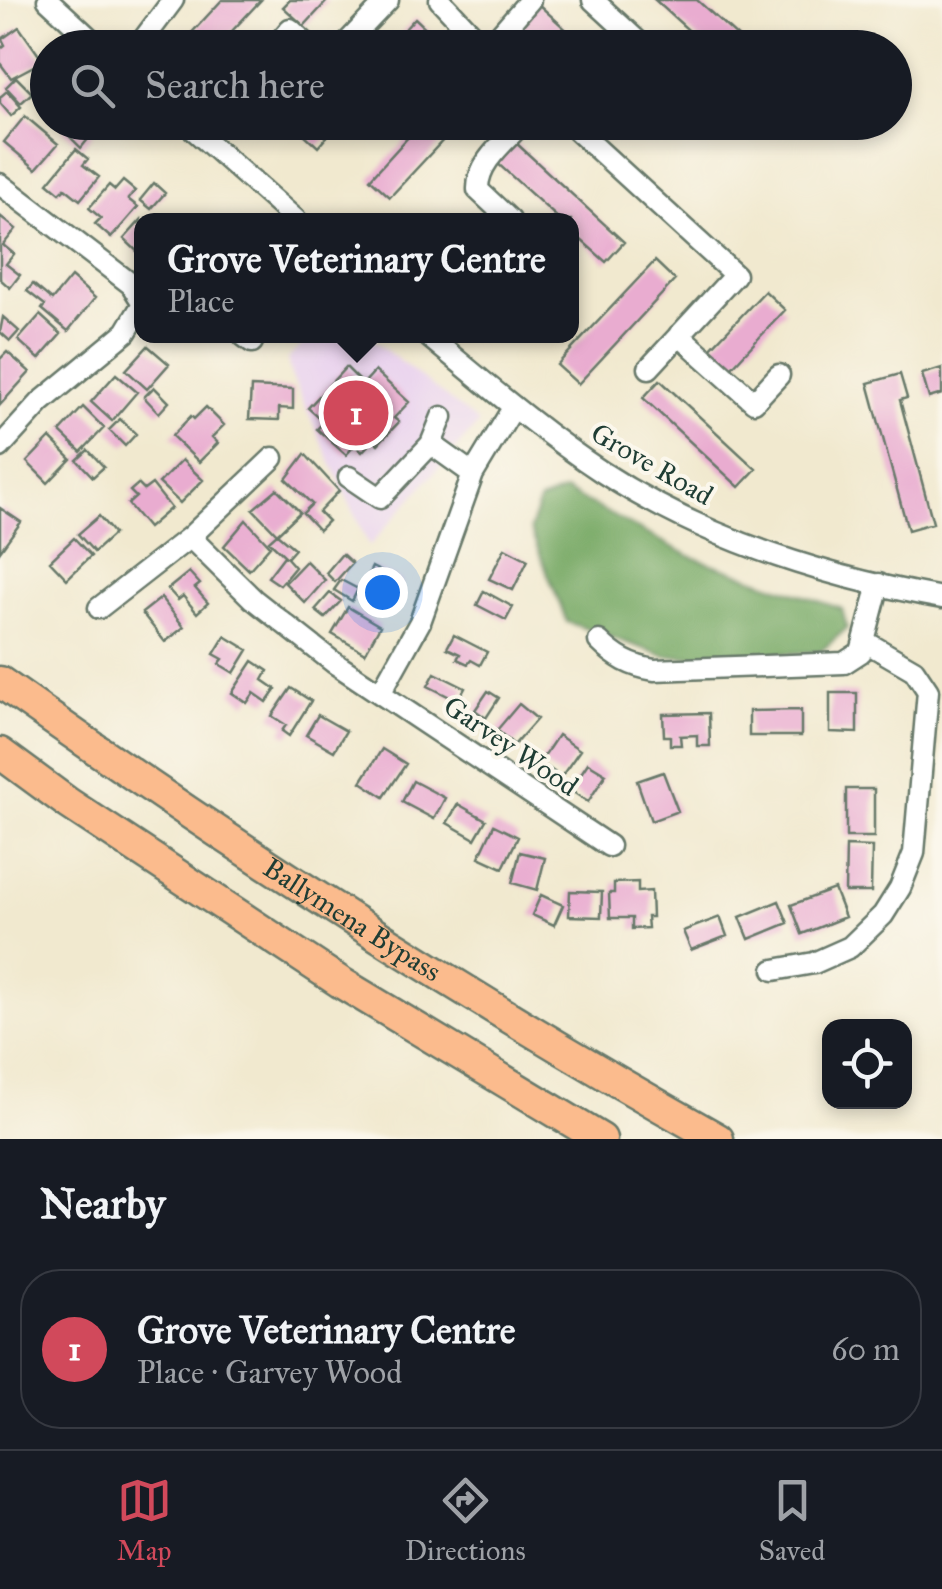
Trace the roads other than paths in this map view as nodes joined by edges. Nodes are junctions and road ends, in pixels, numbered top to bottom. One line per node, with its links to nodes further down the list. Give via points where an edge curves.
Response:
1 (48, 0): 7 (street)
2 (173, 0): 8 (street)
3 (388, 0): 9 (street)
4 (440, 0): 10 (street)
5 (530, 0): 11 (street)
6 (593, 0): 12 (street)
7 (80, 30)
8 (150, 30)
9 (359, 30)
10 (469, 30)
11 (502, 30)
12 (626, 30)
13 (205, 140): 17 (street)
14 (506, 140): 18 (street, via 478,182)
15 (588, 140): 21 (street, via 735,274)
16 (0, 184): 19 (street)
17 (288, 213)
18 (503, 213)
19 (134, 291)
20 (134, 317): 28 (street, via 126,332 40,402)
21 (679, 336): 23 (street); 24 (street, via 754,402)
22 (436, 343): 25 (street, Grove Road)
23 (649, 368)
24 (779, 375)
25 (513, 408): 30 (street); 33 (street, Grove Road, via 603,473 666,508 773,554)
26 (442, 417): 27 (street)
27 (431, 444): 30 (street); 31 (street, via 380,498)
28 (0, 447)
29 (274, 458): 32 (street)
30 (472, 474): 39 (street, via 420,622)
31 (349, 477)
32 (190, 538): 35 (street); 39 (street, Garvey Wood, via 292,632)
33 (879, 584): 34 (street, Grove Road); 36 (street)
34 (942, 598)
35 (98, 608)
36 (864, 641): 37 (street, via 855,658 839,664 654,670 634,667); 42 (street, via 914,670 928,691 914,853 889,907 858,941 814,964)
37 (599, 642)
38 (0, 682): 44 (highway, Ballymena Bypass, via 350,919)
39 (381, 692): 41 (street, Garvey Wood)
40 (0, 753): 43 (highway, Ballymena Bypass, via 340,982)
41 (609, 846)
42 (774, 970)
43 (601, 1139)
44 (718, 1139)

